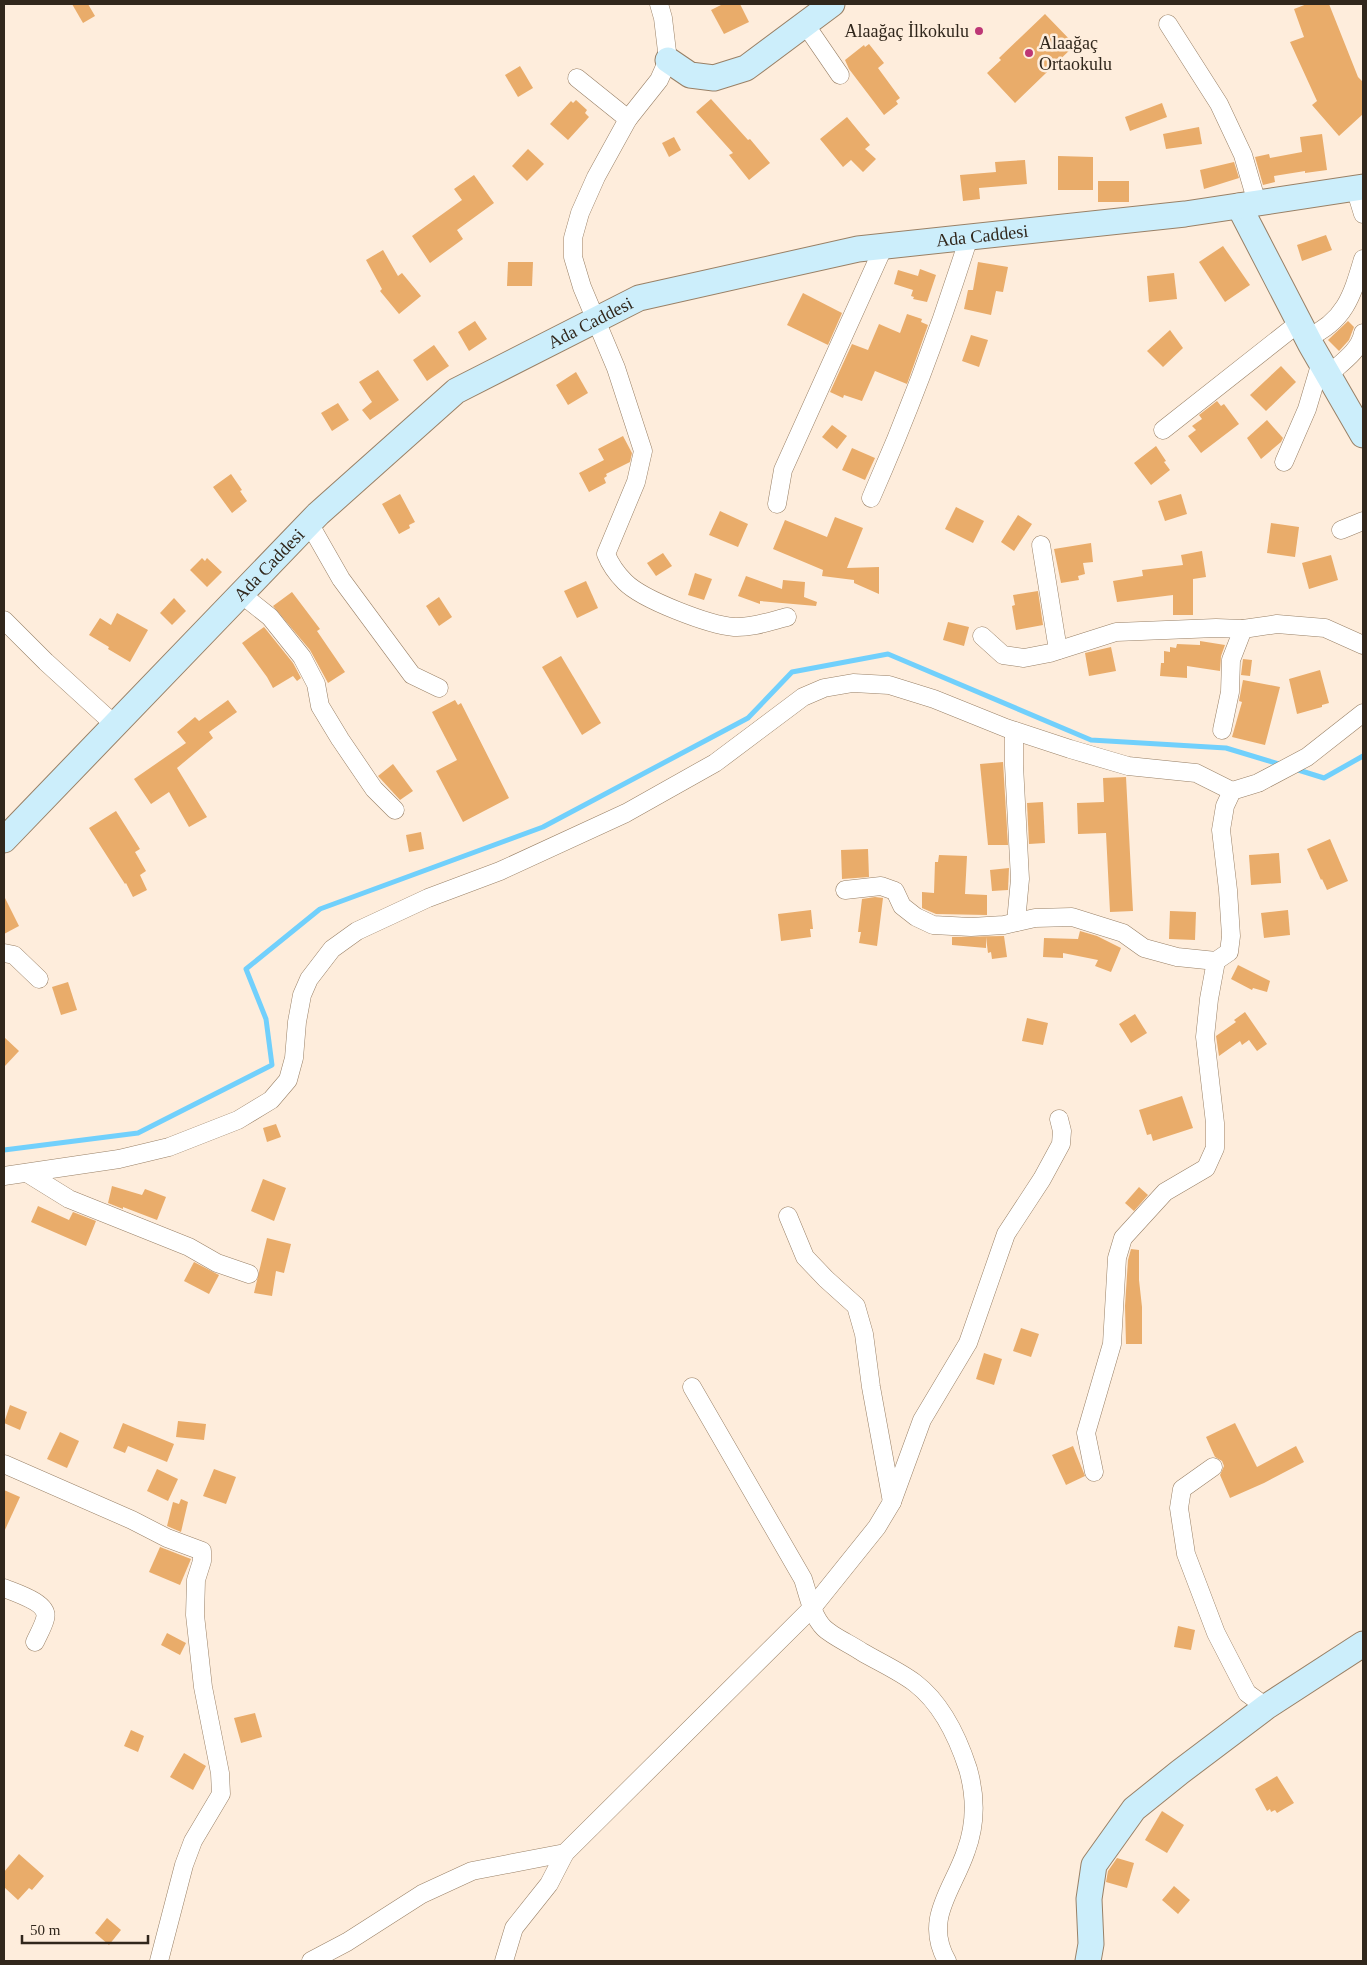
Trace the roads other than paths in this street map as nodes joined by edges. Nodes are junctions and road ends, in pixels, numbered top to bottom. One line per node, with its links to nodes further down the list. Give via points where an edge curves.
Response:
1 (659, 4): 5 (street)
2 (832, 4): 3 (main road)
3 (805, 24): 5 (main road, via 746,68 714,78 690,75); 6 (street)
4 (1168, 24): 10 (street, via 1219,104 1242,155)
5 (668, 60): 8 (street, via 659,80)
6 (840, 74)
7 (577, 78): 8 (street)
8 (628, 119): 15 (street, via 596,178 573,238 573,257)
9 (1359, 188): 10 (main road, Ada Caddesi); 11 (street)
10 (1248, 204): 12 (main road, Ada Caddesi, via 1186,214); 16 (main road)
11 (1363, 214)
12 (969, 237): 13 (main road, Ada Caddesi); 22 (street, via 900,432)
13 (884, 246): 15 (main road, Ada Caddesi, via 639,298); 23 (street, via 783,470)
14 (1363, 259): 16 (street, via 1340,315 1322,331)
15 (595, 320): 25 (main road, Ada Caddesi, via 456,391); 29 (street, via 616,368 643,451 636,482 606,554 609,563 626,583 653,600 707,621 735,627)
16 (1303, 330): 18 (main road); 19 (street)
17 (1363, 333): 18 (street, via 1353,352)
18 (1324, 369): 20 (main road); 21 (street)
19 (1163, 430)
20 (1363, 435)
21 (1284, 462)
22 (871, 498)
23 (777, 504)
24 (1363, 521): 26 (street)
25 (309, 523): 28 (main road, Ada Caddesi); 35 (street, via 341,579 412,675)
26 (1341, 530)
27 (1041, 545): 34 (street)
28 (241, 594): 37 (main road, Ada Caddesi); 41 (street, via 270,617 302,657 316,684 320,706 340,739 374,789)
29 (787, 617)
30 (4, 620): 37 (street)
31 (1243, 629): 33 (street, via 1277,624 1324,628); 34 (street, via 1116,632); 38 (street, via 1232,660 1230,692)
32 (982, 636): 34 (street, via 1003,655 1024,658)
33 (1363, 645)
34 (1058, 650)
35 (439, 688)
36 (1363, 713): 40 (street, via 1308,758 1258,783)
37 (115, 725): 42 (main road, Ada Caddesi)
38 (1222, 730)
39 (1014, 731): 40 (street, via 1128,766 1196,773); 44 (street, via 1020,879); 49 (street, via 889,685 853,683 824,688 803,697 716,763 626,813 500,871 428,898 357,931 332,949 309,979 302,995 288,1080 271,1100 238,1120 169,1147 119,1159)
40 (1232, 791): 46 (street, via 1225,806 1221,830 1231,936 1229,952)
41 (395, 810)
42 (4, 840)
43 (844, 890): 44 (street, via 881,886 894,891 902,906 933,925 971,927)
44 (1016, 922): 46 (street, via 1072,917 1123,933 1144,948 1177,957)
45 (4, 953): 47 (street, via 14,955)
46 (1216, 961): 56 (street, via 1205,1037 1215,1148 1206,1168 1165,1192 1123,1238 1117,1258 1112,1344 1086,1433)
47 (38, 979)
48 (1059, 1118): 57 (street, via 1061,1144 1042,1180 1006,1234 968,1343 922,1420)
49 (27, 1173): 50 (street); 52 (street, via 69,1199)
50 (4, 1176)
51 (788, 1216): 57 (street, via 805,1257 856,1306 864,1334)
52 (249, 1274)
53 (692, 1388): 59 (street, via 803,1579)
54 (4, 1464): 64 (street, via 166,1538 202,1551 196,1580 195,1615 221,1794 184,1865)
55 (1213, 1467): 62 (street, via 1182,1490 1179,1508 1186,1554 1216,1633 1247,1693)
56 (1094, 1472)
57 (892, 1502): 59 (street, via 877,1527)
58 (4, 1588): 60 (street, via 44,1609 46,1618)
59 (812, 1608): 63 (street); 67 (street, via 824,1628 915,1683 935,1702 955,1735 968,1768 975,1798 972,1829 940,1911 937,1928 941,1950)
60 (35, 1642)
61 (1363, 1644): 62 (main road)
62 (1266, 1708): 68 (main road, via 1134,1809 1110,1842 1094,1865 1089,1899 1091,1944)
63 (565, 1853): 65 (street, via 472,1870 422,1894 347,1942); 66 (street, via 549,1884 514,1928)
64 (159, 1961)
65 (310, 1961)
66 (504, 1961)
67 (948, 1961)
68 (1088, 1961)

